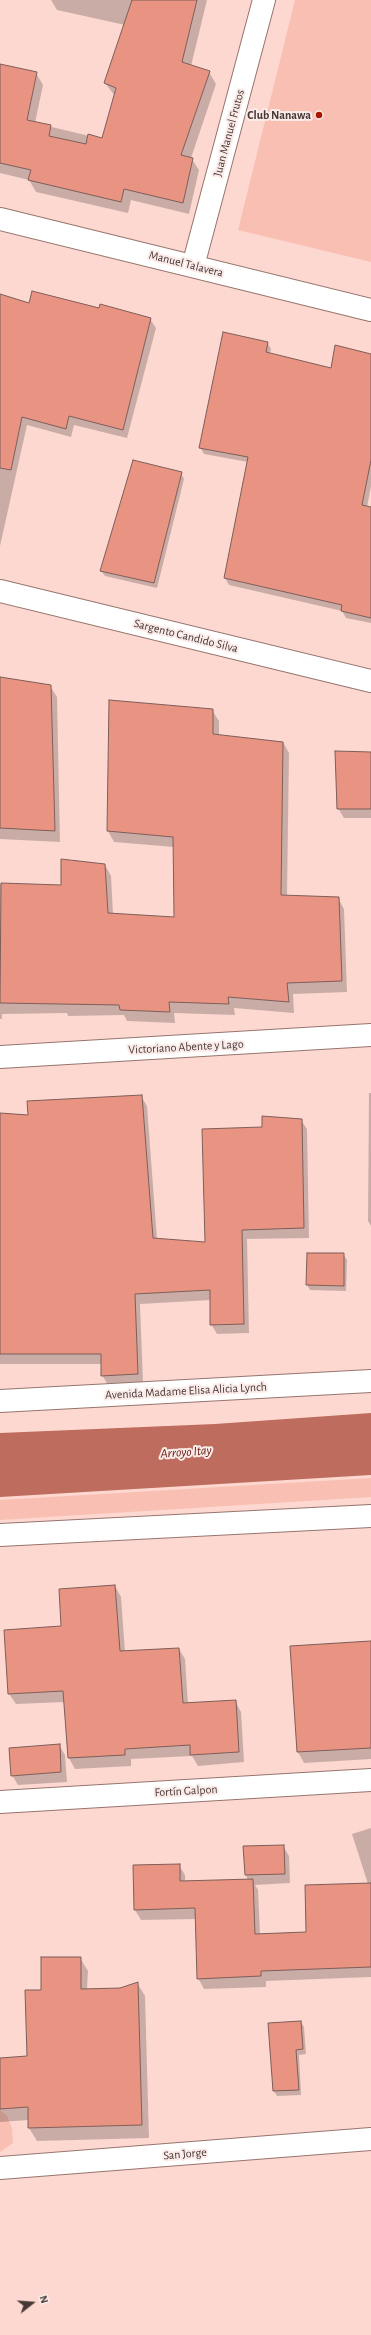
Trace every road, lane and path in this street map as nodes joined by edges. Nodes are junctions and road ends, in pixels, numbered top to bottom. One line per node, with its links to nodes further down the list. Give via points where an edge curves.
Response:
1 (264, 0): 3 (main road, Juan Manuel Frutos)
2 (0, 219): 3 (main road, Manuel Talavera)
3 (193, 266): 4 (main road, Manuel Talavera)
4 (371, 310)
5 (0, 591): 6 (main road, Sargento Candido Silva)
6 (371, 681)
7 (371, 1035): 8 (main road, Victoriano Abente y Lago)
8 (0, 1057)
9 (371, 1382): 10 (main road, Avenida Madame Elisa Alicia Lynch)
10 (0, 1401)
11 (371, 1516): 12 (main road)
12 (0, 1535)
13 (371, 1780): 14 (main road, Fortín Galpon)
14 (0, 1802)
15 (371, 2139): 16 (main road, San Jorge)
16 (0, 2168)

